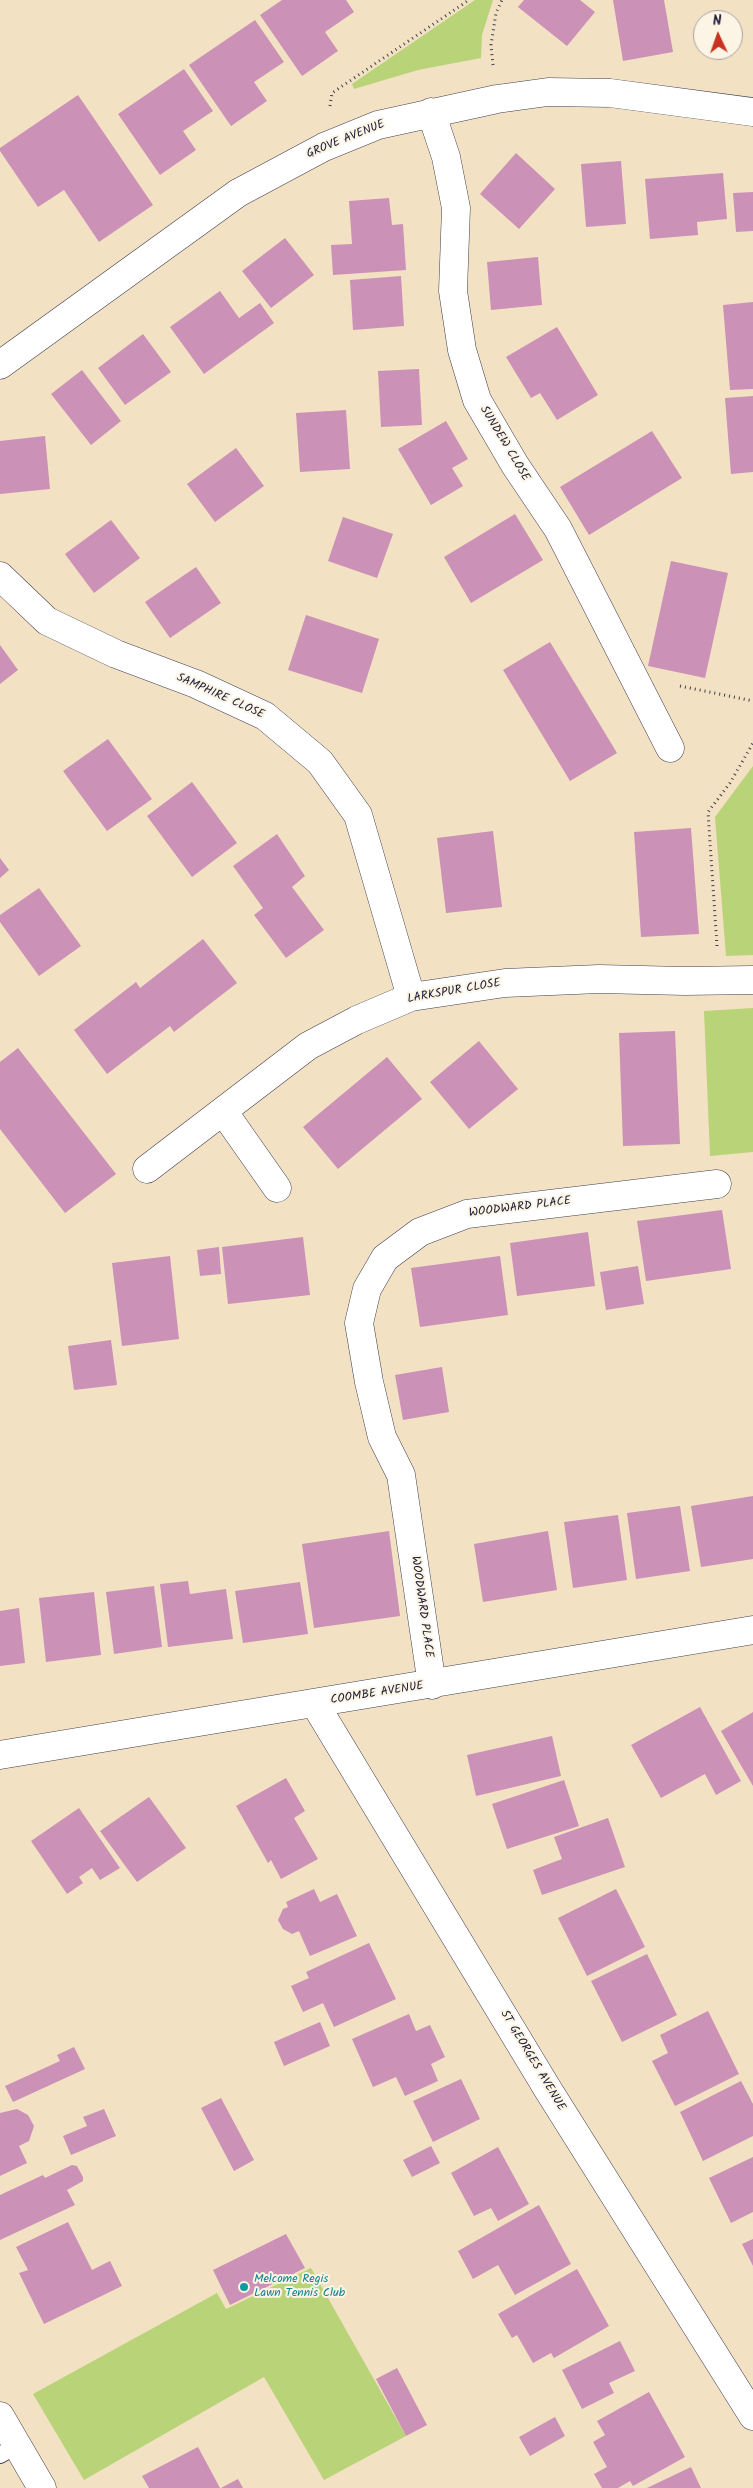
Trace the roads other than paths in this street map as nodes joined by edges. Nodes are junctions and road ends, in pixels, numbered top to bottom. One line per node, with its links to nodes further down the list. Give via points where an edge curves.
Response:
1 (431, 112): 2 (street, GROVE AVENUE, via 548,92 610,93); 3 (street, GROVE AVENUE, via 378,125 324,146 238,193); 5 (street, SUNDEW CLOSE, via 446,157 456,208 453,291 462,350 477,400 515,465 558,528)
2 (753, 112)
3 (0, 365)
4 (0, 576): 7 (street, SAMPHIRE CLOSE, via 47,621 116,654 196,684 265,716 320,762 358,815)
5 (670, 748)
6 (753, 980): 7 (street, LARKSPUR CLOSE, via 505,982)
7 (411, 997): 8 (street, LARKSPUR CLOSE, via 308,1046)
8 (224, 1111): 9 (street, LARKSPUR CLOSE); 11 (street)
9 (148, 1169)
10 (717, 1184): 13 (street, WOODWARD PLACE, via 467,1214 420,1232 385,1258 367,1289 359,1323 382,1437 401,1475)
11 (277, 1188)
12 (753, 1630): 13 (street, COOMBE AVENUE)
13 (432, 1685): 14 (street, COOMBE AVENUE)
14 (315, 1704): 15 (street, COOMBE AVENUE); 17 (street, ST GEORGES AVENUE, via 542,2079)
15 (0, 1755)
16 (0, 2416): 18 (street)
17 (753, 2416)
18 (8, 2450): 19 (street)
19 (42, 2488)

